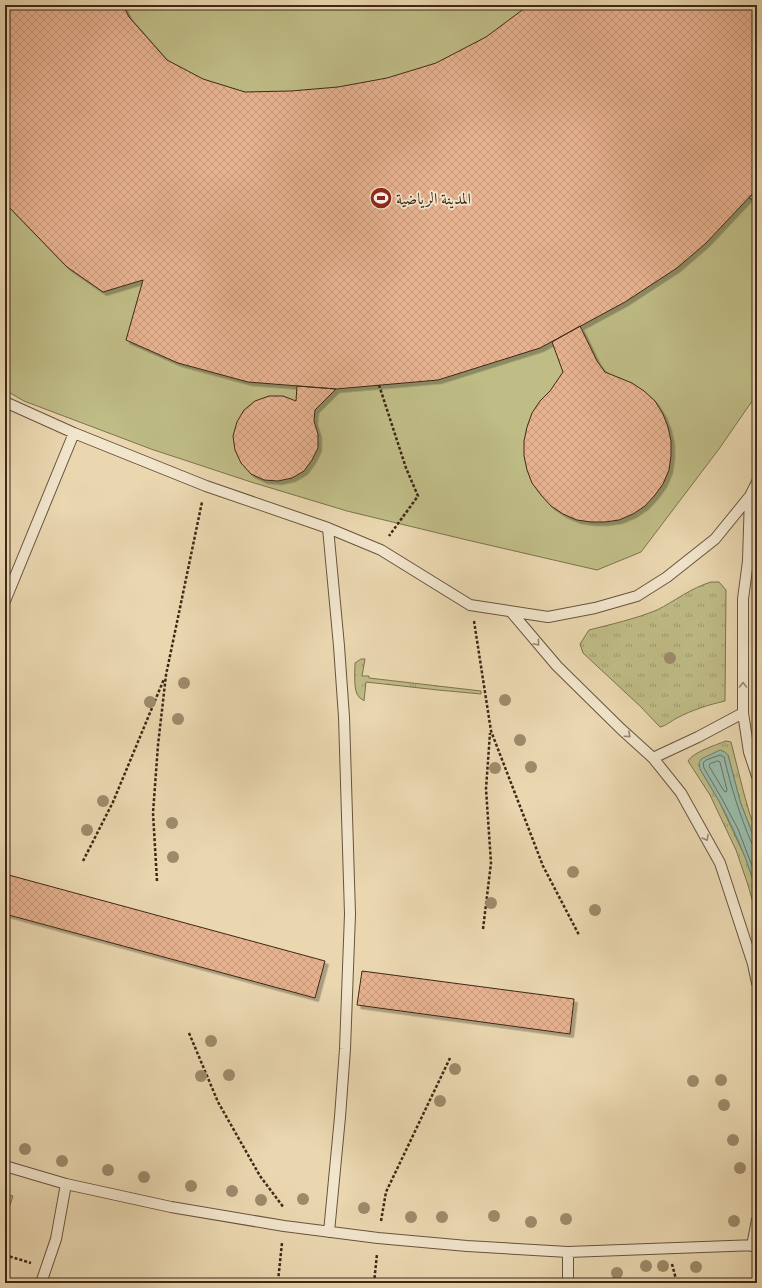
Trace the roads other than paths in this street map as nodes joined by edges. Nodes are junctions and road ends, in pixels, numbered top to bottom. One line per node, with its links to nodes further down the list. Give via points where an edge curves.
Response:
1 (5, 402): 2 (lane)
2 (74, 433): 5 (lane, via 206,486); 6 (lane)
3 (757, 482): 4 (lane)
4 (750, 496): 7 (lane, via 715,539 667,577 637,596 595,608 548,617); 8 (lane, one-way to 4, via 743,599 748,561)
5 (328, 528): 7 (lane, via 381,550 470,605); 16 (lane, via 340,646 350,914 345,1049)
6 (5, 601)
7 (512, 612): 9 (lane, one-way to 9, via 557,666)
8 (743, 713): 9 (lane); 10 (lane, via 749,752)
9 (653, 758): 11 (lane, one-way to 11, via 680,793 720,863)
10 (757, 776)
11 (755, 964): 12 (lane)
12 (757, 982)
13 (5, 1166): 14 (lane)
14 (66, 1184): 16 (lane, via 171,1207); 19 (lane, via 56,1239)
15 (757, 1220): 17 (lane)
16 (329, 1232): 18 (lane, via 467,1246)
17 (755, 1246): 18 (lane)
18 (568, 1252): 20 (lane)
19 (41, 1283)
20 (568, 1283)

